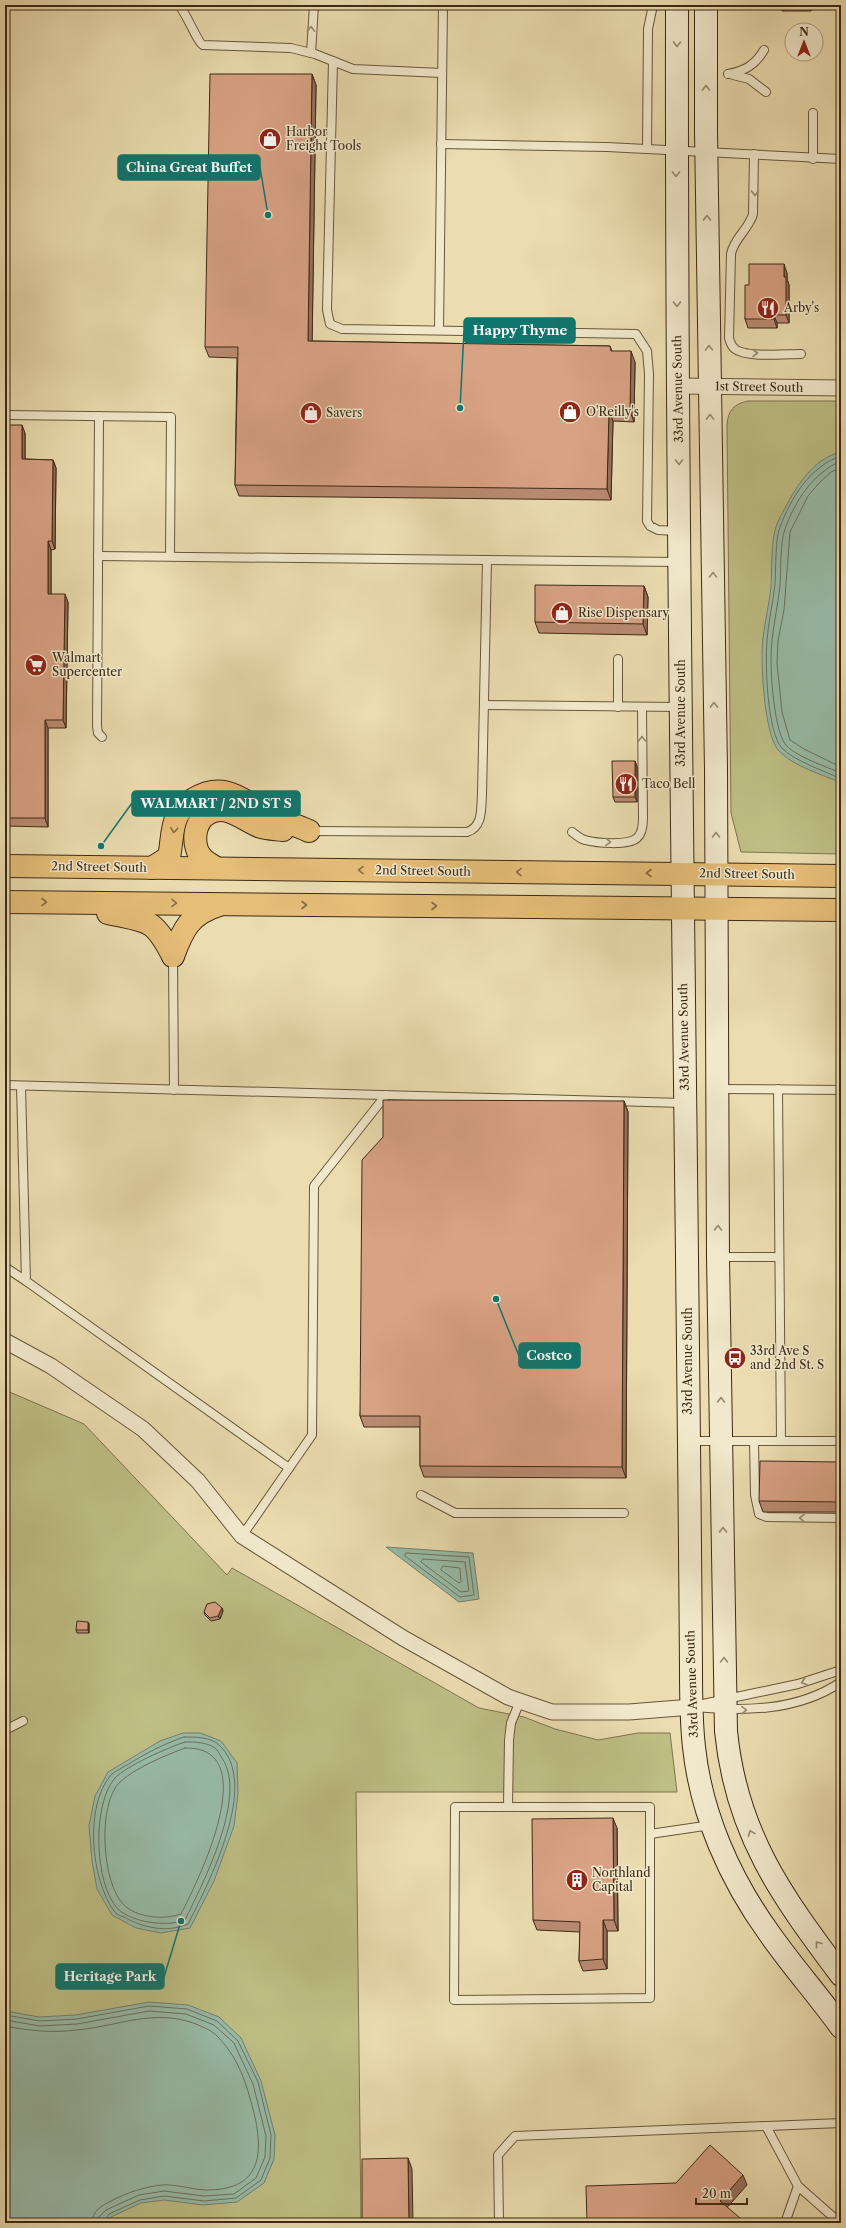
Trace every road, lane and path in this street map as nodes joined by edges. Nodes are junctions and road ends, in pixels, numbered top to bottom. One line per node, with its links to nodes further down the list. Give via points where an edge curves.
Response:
1 (179, 5): 8 (lane, via 197,40 203,45 279,47)
2 (314, 5): 8 (lane, one-way to 2)
3 (443, 5): 10 (lane)
4 (653, 5): 14 (lane, via 648,29)
5 (677, 5): 15 (main road, 33rd Avenue South, one-way to 15)
6 (706, 5): 16 (main road, one-way to 6)
7 (764, 50): 11 (lane, via 751,66 728,74 749,79)
8 (311, 53): 9 (lane)
9 (333, 61): 10 (lane, via 359,70); 20 (lane, via 327,310 330,324 342,329)
10 (442, 73): 13 (lane)
11 (766, 92)
12 (813, 113): 18 (lane)
13 (441, 144): 14 (lane); 20 (lane)
14 (646, 149): 15 (lane)
15 (676, 151): 16 (lane); 22 (main road, 33rd Avenue South, one-way to 22)
16 (706, 153): 17 (lane); 23 (main road, one-way to 16)
17 (754, 154): 18 (lane); 21 (lane, one-way to 21, via 754,214 732,247 731,254 731,346 746,353)
18 (813, 159): 19 (lane)
19 (841, 159)
20 (439, 330): 27 (lane, via 636,334 647,351 649,374 647,521 658,530)
21 (801, 354)
22 (678, 386): 23 (street, 1st Street South); 27 (main road, 33rd Avenue South, one-way to 27)
23 (709, 387): 24 (street, 1st Street South); 44 (main road, one-way to 23)
24 (841, 388)
25 (5, 415): 26 (lane)
26 (100, 416): 28 (lane); 29 (lane, via 172,417)
27 (680, 531): 31 (main road, 33rd Avenue South)
28 (98, 556): 29 (lane); 37 (lane, via 97,726)
29 (170, 556): 30 (lane)
30 (487, 560): 31 (lane); 33 (lane)
31 (680, 562): 36 (main road, 33rd Avenue South)
32 (618, 659): 34 (lane)
33 (484, 705): 34 (lane); 38 (lane, via 482,794 479,825 474,830)
34 (618, 707): 35 (lane)
35 (642, 707): 36 (lane); 39 (lane, one-way to 35, via 580,838 597,842 628,842 640,834 643,818)
36 (681, 707): 43 (main road, 33rd Avenue South)
37 (102, 738)
38 (309, 831): 41 (main road, one-way to 41, via 270,815 240,796 220,791 207,792 183,807 174,822 168,857); 42 (main road, via 261,827 239,815 222,811 209,813 203,817 195,836 202,859)
39 (572, 832)
40 (5, 866): 41 (main road, 2nd Street South)
41 (152, 868): 42 (main road, 2nd Street South)
42 (216, 868): 43 (main road, 2nd Street South, one-way to 42)
43 (682, 873): 44 (main road, 2nd Street South); 49 (main road, 33rd Avenue South)
44 (716, 874): 45 (main road, 2nd Street South); 50 (main road)
45 (841, 876)
46 (5, 902): 47 (main road, one-way to 47)
47 (65, 902): 48 (main road, one-way to 48); 52 (main road, via 139,918 162,934)
48 (222, 904): 49 (main road, one-way to 49); 52 (main road, via 197,914 188,923)
49 (682, 907): 50 (main road); 60 (main road, 33rd Avenue South)
50 (717, 908): 51 (main road); 55 (main road)
51 (841, 910)
52 (173, 956): 57 (lane)
53 (5, 1085): 54 (lane)
54 (21, 1086): 57 (lane); 64 (lane)
55 (717, 1089): 56 (lane); 61 (main road, one-way to 55)
56 (778, 1089): 58 (lane); 62 (lane)
57 (174, 1090): 59 (lane)
58 (841, 1090)
59 (386, 1095): 60 (lane); 71 (lane, via 314,1186 312,1435)
60 (685, 1103): 70 (main road, 33rd Avenue South)
61 (718, 1257): 62 (lane); 66 (main road, one-way to 61)
62 (778, 1257): 68 (lane)
63 (5, 1267): 64 (lane)
64 (26, 1281): 71 (lane)
65 (5, 1341): 75 (street, via 52,1366 143,1429 198,1481)
66 (721, 1441): 67 (lane); 70 (lane); 79 (main road, one-way to 66)
67 (754, 1441): 68 (lane); 74 (lane, one-way to 67, via 767,1517 759,1514 755,1495)
68 (781, 1441): 69 (lane)
69 (841, 1441)
70 (689, 1442): 80 (main road, 33rd Avenue South)
71 (289, 1468): 75 (lane)
72 (421, 1495): 73 (lane, via 455,1513)
73 (624, 1513)
74 (841, 1518)
75 (242, 1536): 78 (street, via 403,1638 508,1697)
76 (841, 1670): 79 (lane, one-way to 79)
77 (841, 1682): 79 (lane, one-way to 77, via 750,1710 800,1701 833,1688)
78 (520, 1701): 80 (street, via 552,1712 630,1712); 83 (lane, via 511,1723 509,1740)
79 (724, 1705): 80 (lane); 86 (main road, one-way to 79, via 791,1907 757,1850 735,1789)
80 (692, 1707): 84 (main road, 33rd Avenue South, via 696,1763)
81 (23, 1721): 82 (lane)
82 (5, 1730)
83 (508, 1807): 85 (lane, via 650,1808); 85 (lane, via 455,1807 454,2000 650,1998)
84 (712, 1825): 85 (lane); 87 (main road, 33rd Avenue South, via 746,1899 783,1954)
85 (650, 1834)
86 (841, 1975)
87 (841, 2027)
88 (841, 2123): 89 (lane)
89 (766, 2126): 90 (lane); 91 (lane, via 515,2136 498,2155)
90 (798, 2186): 92 (lane); 93 (lane)
91 (499, 2223)
92 (785, 2223)
93 (840, 2223)

